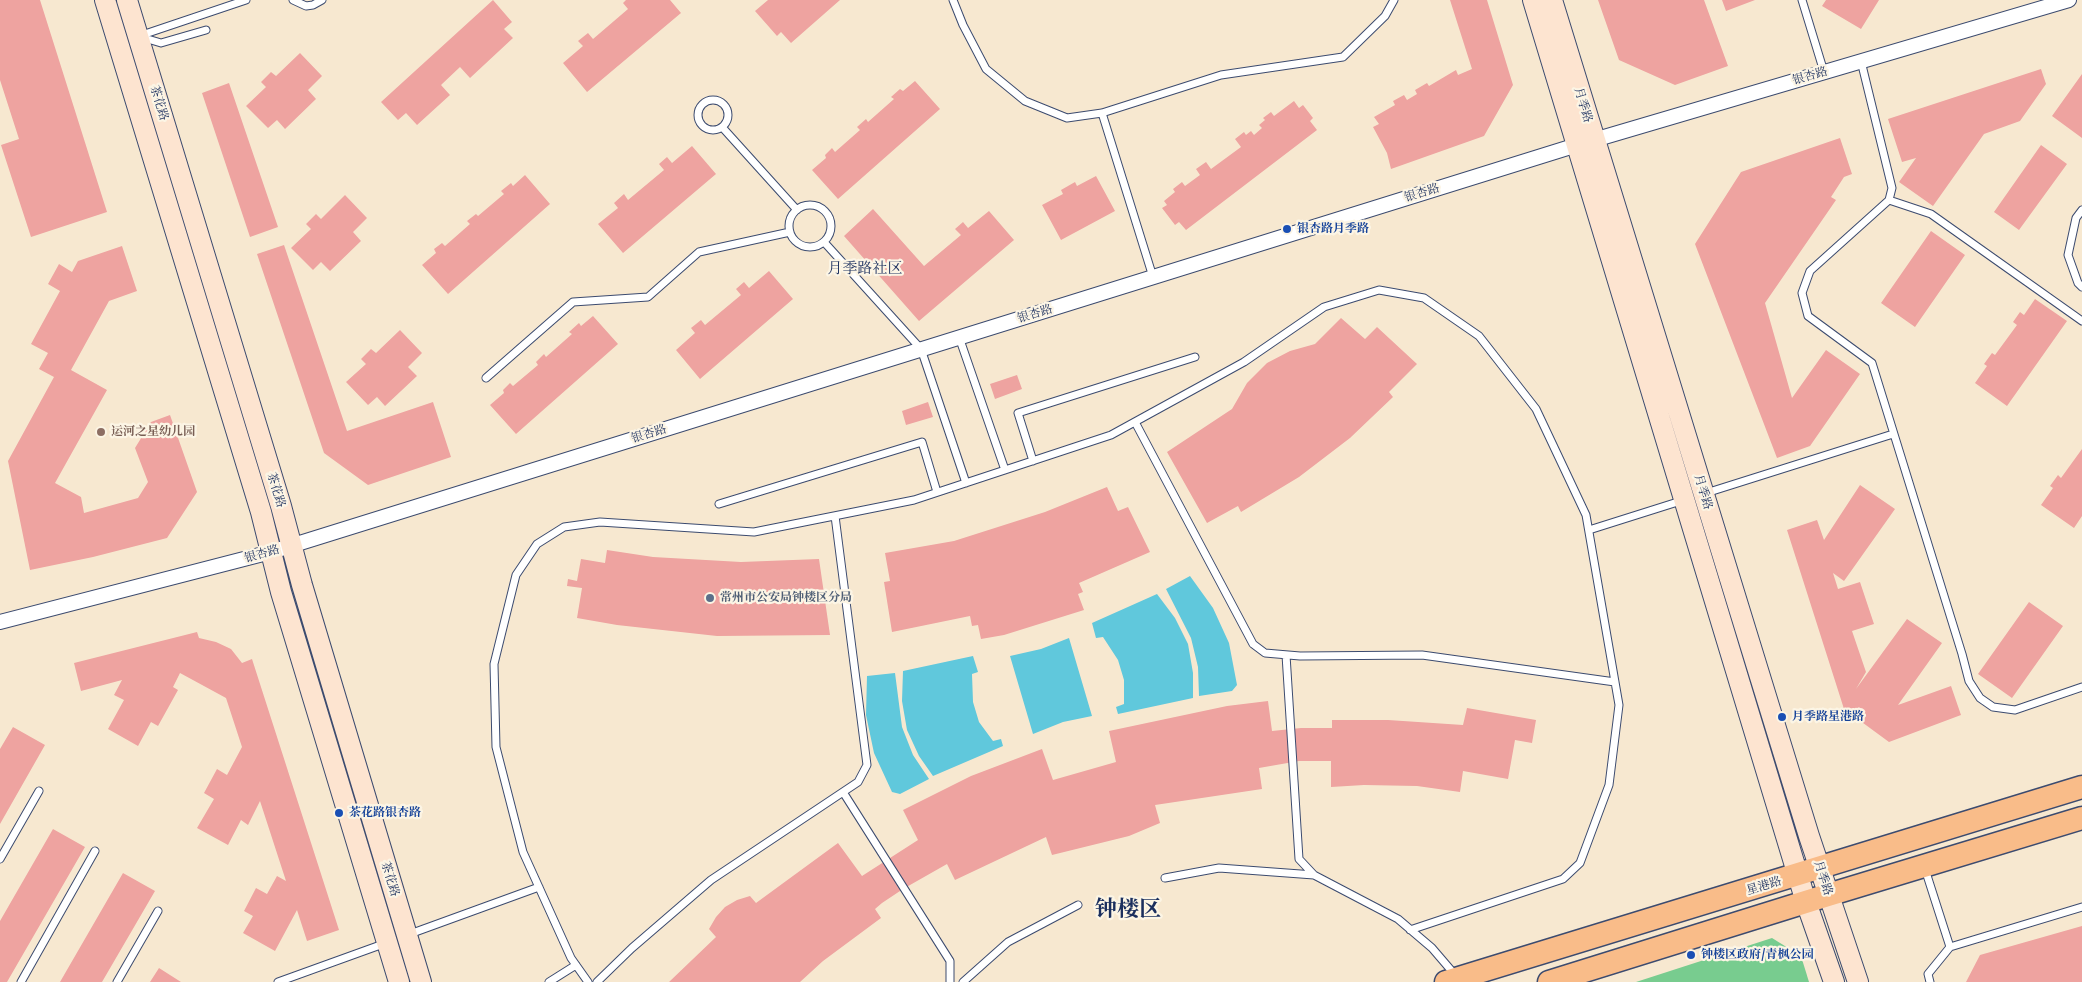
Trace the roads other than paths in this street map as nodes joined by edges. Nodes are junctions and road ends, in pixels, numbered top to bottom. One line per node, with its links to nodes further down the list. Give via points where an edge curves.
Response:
1 (105, 0): 42 (main road, 茶花路)
2 (127, 0): 13 (main road, 茶花路)
3 (246, 0): 13 (lane)
4 (293, 0): 5 (lane, via 306,6)
5 (322, 0)
6 (953, 0): 16 (lane, via 986,69 1025,101 1067,118)
7 (1394, 0): 16 (lane, via 1385,16 1343,57 1221,76)
8 (1533, 0): 18 (main road, 月季路)
9 (1552, 0): 18 (main road, 月季路)
10 (1802, 0): 15 (lane)
11 (2069, 0): 14 (street, 银杏路)
12 (206, 30): 13 (lane, via 160,43)
13 (138, 36): 41 (main road, 茶花路)
14 (1862, 61): 15 (street, 银杏路); 19 (lane, via 1892,188)
15 (1824, 72): 18 (street, 银杏路)
16 (1102, 113): 24 (lane)
17 (722, 127): 17 (lane, via 727,119 724,106 711,100 702,105 698,114 700,124 708,130); 20 (lane)
18 (1585, 143): 24 (street, 银杏路); 37 (main road, 月季路)
19 (1889, 200): 26 (lane, via 1931,214); 32 (lane, via 1810,271 1802,293 1808,316 1872,363)
20 (797, 210): 22 (lane, via 790,218); 23 (lane, via 813,205 825,210 832,223)
21 (2082, 210): 25 (lane, via 2076,218 2068,255)
22 (790, 232): 23 (lane, via 798,244 804,246 818,246); 30 (lane, via 699,252 648,297 573,302)
23 (824, 242): 28 (lane)
24 (1153, 277): 27 (street, 银杏路)
25 (2082, 287)
26 (2082, 321)
27 (959, 337): 28 (street, 银杏路); 34 (lane)
28 (921, 349): 35 (lane); 41 (street, 银杏路)
29 (1195, 357): 33 (lane, via 1018,413)
30 (486, 378)
31 (1135, 422): 33 (lane, via 1111,435); 40 (lane, via 1244,362 1324,307 1379,290 1424,298 1479,336 1536,409 1586,515); 44 (lane, via 1253,644 1265,653)
32 (1893, 434): 37 (lane); 46 (lane, via 1968,681 1980,698 1994,707 2015,710)
33 (1033, 461): 34 (lane)
34 (1005, 470): 35 (lane)
35 (966, 483): 36 (lane)
36 (937, 492): 38 (lane, via 922,442); 39 (lane, via 914,500)
37 (1694, 497): 40 (lane); 54 (main road, 月季路)
38 (719, 504)
39 (835, 516): 49 (lane, via 867,765 858,782); 57 (lane, via 754,532 600,522 564,527 537,544 516,575 494,664 496,747 523,852)
40 (1589, 530): 45 (lane)
41 (292, 545): 42 (street, 银杏路); 64 (main road, 茶花路)
42 (271, 552): 43 (street, 银杏路); 64 (main road, 茶花路, via 281,592)
43 (0, 622)
44 (1286, 655): 45 (lane, via 1422,655); 55 (lane, via 1299,859)
45 (1615, 682): 63 (lane, via 1619,705 1609,784 1580,863 1563,879)
46 (2082, 687)
47 (2082, 787): 54 (main road, 星港路)
48 (39, 791): 52 (lane)
49 (844, 792): 75 (lane, via 711,880); 76 (lane, via 950,962)
50 (2082, 818): 53 (main road)
51 (95, 851): 68 (lane)
52 (0, 859)
53 (1924, 866): 58 (main road); 65 (lane)
54 (1809, 872): 58 (main road, 月季路); 59 (main road, 月季路); 67 (main road, 星港路)
55 (1314, 875): 56 (lane, via 1219,868); 63 (lane, via 1398,919)
56 (1165, 878)
57 (539, 887): 64 (lane); 66 (lane)
58 (1828, 895): 59 (main road); 80 (main road, 月季路)
59 (1806, 902): 78 (main road); 79 (main road, 月季路)
60 (1078, 905): 77 (lane, via 1008,942)
61 (2082, 907): 65 (lane)
62 (158, 911): 69 (lane)
63 (1410, 930): 67 (lane, via 1432,948)
64 (397, 939): 70 (lane); 71 (main road, 茶花路); 72 (main road, 茶花路)
65 (1950, 947): 81 (lane, via 1928,974)
66 (576, 965): 73 (lane); 74 (lane)
67 (1452, 980)
68 (20, 982)
69 (117, 982)
70 (278, 982)
71 (399, 982)
72 (422, 982)
73 (549, 982)
74 (588, 982)
75 (597, 982)
76 (950, 982)
77 (963, 982)
78 (1549, 982)
79 (1834, 982)
80 (1858, 982)
81 (1930, 982)

